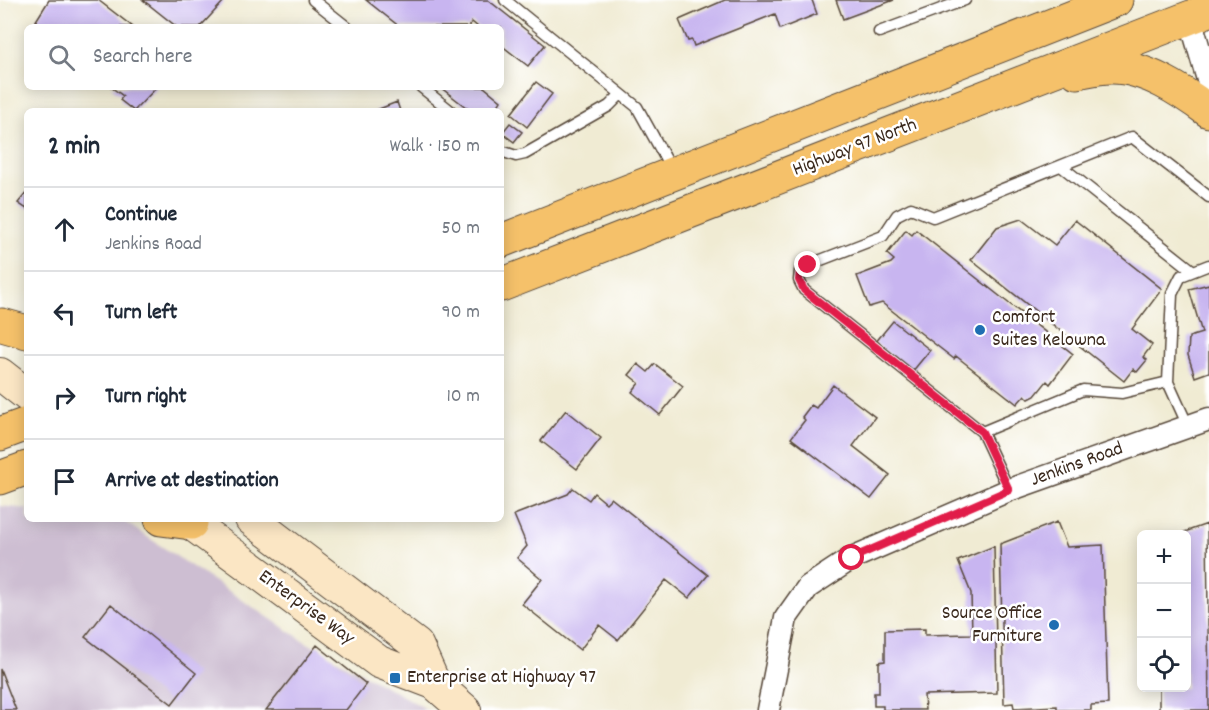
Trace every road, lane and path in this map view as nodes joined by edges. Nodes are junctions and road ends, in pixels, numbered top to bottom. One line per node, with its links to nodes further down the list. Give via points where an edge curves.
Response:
1 (313, 0): 6 (lane)
2 (505, 0): 12 (lane)
3 (964, 0): 7 (lane)
4 (1105, 2): 8 (highway); 17 (highway)
5 (1200, 9): 8 (highway, Highway 97 North); 10 (street)
6 (343, 24)
7 (879, 32)
8 (1089, 56): 9 (highway, Highway 97 North)
9 (1040, 78): 14 (highway, via 1112,66 1152,76); 22 (highway, Highway 97 North)
10 (1209, 83)
11 (426, 90): 13 (lane)
12 (621, 94): 15 (lane, via 609,106 525,154); 17 (lane, via 642,112)
13 (447, 108)
14 (1209, 111)
15 (504, 152)
16 (1061, 166): 18 (lane, via 1132,137); 21 (lane); 28 (lane, via 933,217 911,208 897,215 883,236 800,271 804,290)
17 (674, 173): 19 (highway)
18 (1209, 197)
19 (504, 240)
20 (1209, 265): 21 (lane)
21 (1192, 270): 24 (lane, via 1181,276 1172,294)
22 (504, 284)
23 (0, 374): 25 (street)
24 (1168, 382): 26 (lane); 28 (lane, via 1122,393 1083,390)
25 (24, 393)
26 (1198, 422): 34 (street, Jenkins Road)
27 (24, 425): 29 (highway)
28 (982, 432): 34 (lane)
29 (0, 434)
30 (24, 469): 31 (highway)
31 (0, 478)
32 (0, 489): 33 (highway)
33 (24, 489)
34 (1009, 490): 39 (street, Jenkins Road, via 852,558 808,587 786,618)
35 (182, 522): 37 (street, Enterprise Way, via 379,662)
36 (255, 522): 37 (street, Enterprise Way, via 417,645)
37 (434, 683): 38 (street, Enterprise Way)
38 (465, 710)
39 (768, 710)

